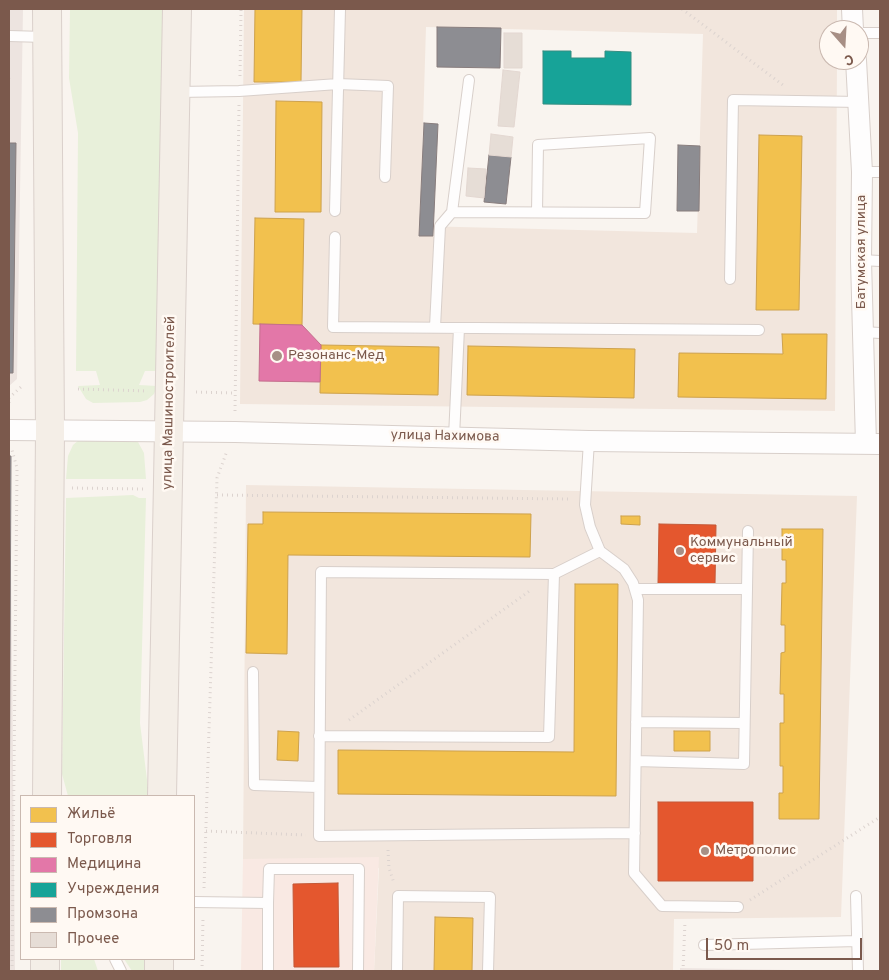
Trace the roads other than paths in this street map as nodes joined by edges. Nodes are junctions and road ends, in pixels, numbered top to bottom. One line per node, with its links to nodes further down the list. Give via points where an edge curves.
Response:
1 (47, 9): 5 (main road)
2 (177, 9): 9 (main road, улица Машиностроителей)
3 (340, 9): 8 (lane)
4 (9, 36): 5 (lane)
5 (46, 37): 23 (main road)
6 (857, 70): 10 (street, Батумская улица)
7 (469, 80): 14 (lane)
8 (338, 84): 9 (lane); 12 (lane, via 388,86); 13 (lane)
9 (176, 92): 24 (main road, улица Машиностроителей)
10 (860, 102): 11 (street, Батумская улица); 18 (lane, via 733,100)
11 (871, 172): 17 (street, Батумская улица)
12 (386, 177)
13 (336, 211)
14 (452, 212): 15 (lane); 19 (lane, via 440,226)
15 (537, 212): 15 (lane, via 538,145 650,138 645,213)
16 (335, 237): 19 (lane, via 333,327)
17 (871, 261): 22 (street, Батумская улица)
18 (730, 279)
19 (435, 327): 20 (lane)
20 (459, 328): 21 (lane); 26 (lane)
21 (759, 330)
22 (872, 333): 28 (street, Батумская улица)
23 (50, 431): 24 (street, улица Нахимова); 25 (street, улица Нахимова); 40 (main road)
24 (170, 432): 26 (street, улица Нахимова); 41 (main road, улица Машиностроителей)
25 (10, 437)
26 (454, 437): 27 (street, улица Нахимова)
27 (589, 441): 28 (street, улица Нахимова); 30 (lane, via 586,499 590,527)
28 (873, 444)
29 (748, 531): 33 (lane)
30 (600, 551): 31 (lane); 32 (lane, via 624,569)
31 (554, 574): 37 (lane, via 549,737); 37 (lane, via 322,572)
32 (635, 589): 33 (lane); 35 (lane, via 638,600)
33 (746, 589): 36 (lane)
34 (253, 672): 39 (lane, via 254,784)
35 (636, 722): 36 (lane); 38 (lane)
36 (744, 723): 38 (lane, via 744,764)
37 (319, 736): 39 (lane)
38 (636, 762): 42 (lane)
39 (318, 787): 42 (lane, via 319,836)
40 (47, 795)
41 (162, 795)
42 (635, 833): 46 (lane, via 634,873 662,906)
43 (856, 896): 47 (lane)
44 (199, 902): 45 (lane)
45 (268, 903): 49 (lane); 50 (lane, via 269,869 359,869)
46 (738, 907)
47 (857, 941): 48 (lane); 53 (lane)
48 (704, 945)
49 (268, 971)
50 (358, 971)
51 (397, 971): 52 (lane, via 398,896 490,897)
52 (488, 971)
53 (858, 971)

